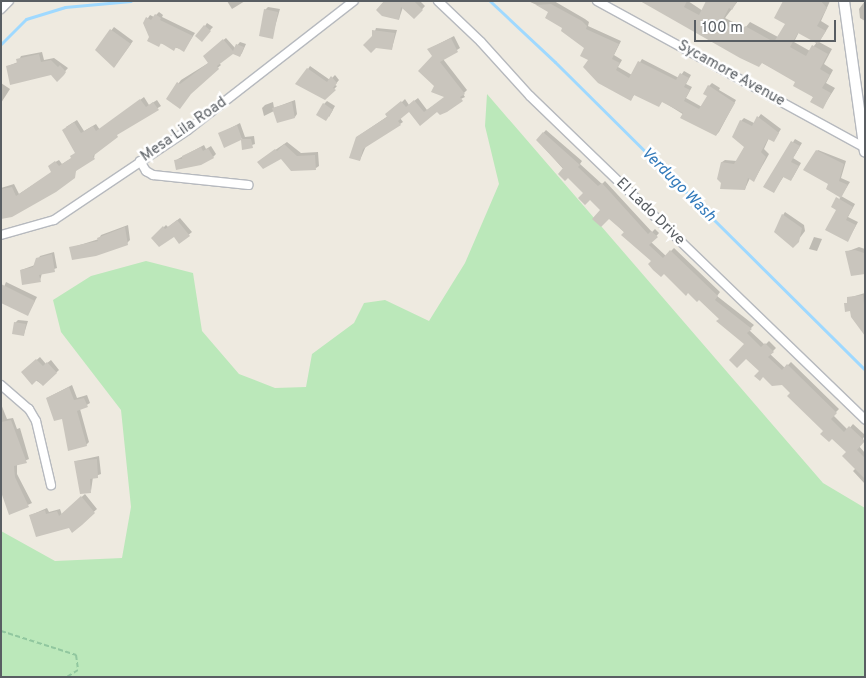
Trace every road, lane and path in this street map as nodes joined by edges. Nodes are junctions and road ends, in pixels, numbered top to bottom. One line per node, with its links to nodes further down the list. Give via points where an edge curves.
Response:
1 (9, 1): 6 (street)
2 (354, 1): 9 (street, Mesa Lila Road, via 188,130)
3 (438, 1): 13 (street, El Lado Drive, via 530,96)
4 (597, 1): 7 (street, Sycamore Avenue)
5 (844, 1): 7 (street)
6 (1, 9)
7 (864, 147): 8 (street)
8 (865, 152)
9 (140, 161): 10 (street, via 153,175); 11 (street, Mesa Lila Road, via 54,220)
10 (248, 185)
11 (1, 236)
12 (1, 385): 14 (street, via 29,409 36,422)
13 (865, 420)
14 (51, 485)
15 (1, 631): 16 (path, via 76,655 78,670)
16 (67, 677)

